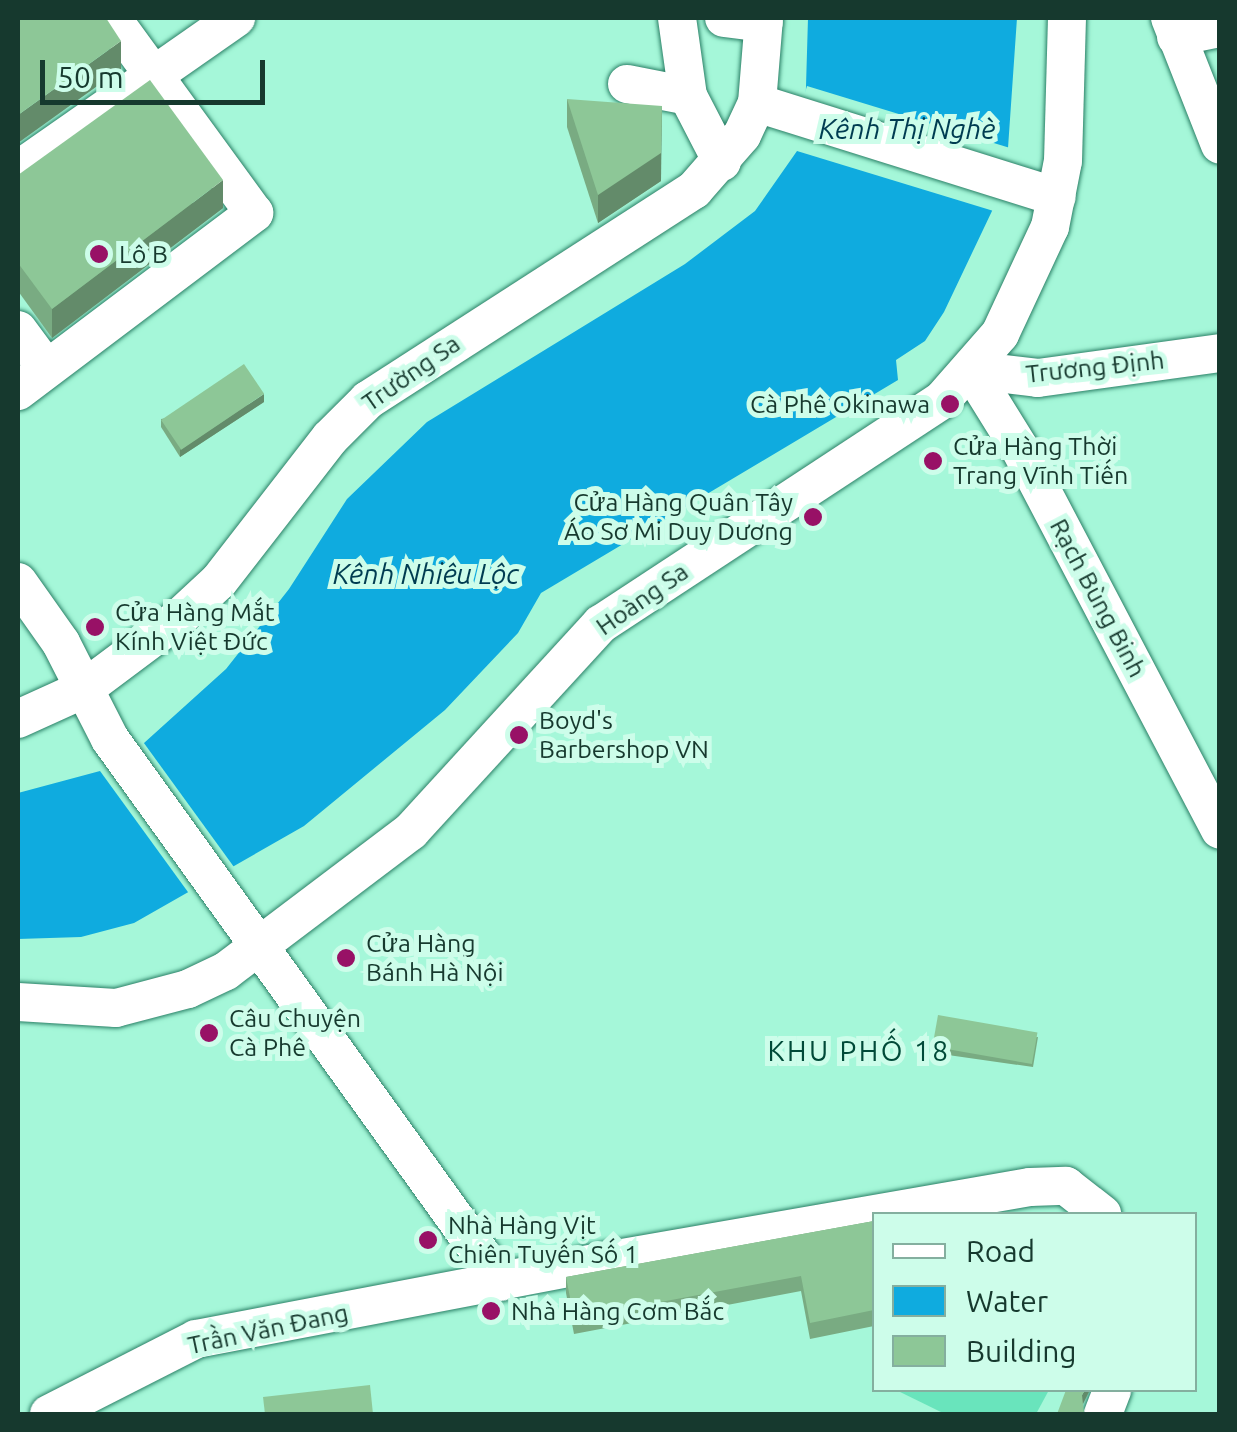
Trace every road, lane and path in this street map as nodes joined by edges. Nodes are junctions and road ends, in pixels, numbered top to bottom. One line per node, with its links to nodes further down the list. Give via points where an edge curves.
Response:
1 (112, 18): 9 (street)
2 (236, 18): 9 (street)
3 (677, 18): 11 (street)
4 (724, 18): 6 (street)
5 (1067, 18): 16 (street, Hoàng Sa)
6 (764, 20): 12 (street, Trường Sa)
7 (1173, 27): 8 (street); 13 (street)
8 (1220, 28)
9 (154, 75): 15 (street); 20 (street, via 254,213)
10 (626, 84): 11 (street)
11 (688, 96): 14 (street)
12 (757, 103): 14 (street, Trường Sa); 16 (street)
13 (1220, 145)
14 (722, 162): 22 (street, Trường Sa, via 662,215 368,400 330,438 218,581)
15 (18, 170)
16 (1057, 197): 19 (street, Hoàng Sa, via 1021,296)
17 (18, 330): 20 (street)
18 (1220, 353): 19 (street, Trương Định, via 1038,378)
19 (971, 370): 24 (street, Rạch Bùng Binh, via 1020,449); 25 (street, Hoàng Sa, via 888,440 601,624 446,798 356,878)
20 (32, 380)
21 (18, 582): 22 (street)
22 (84, 689): 23 (street, Trường Sa); 25 (street, via 110,738)
23 (18, 719)
24 (1220, 830)
25 (262, 947): 26 (street, Hoàng Sa, via 226,971 148,1002 79,1009); 30 (street)
26 (18, 1002)
27 (891, 1212): 28 (street, Trần Văn Ðang, via 1066,1186)
28 (1099, 1212)
29 (872, 1215): 30 (street, Trần Văn Ðang)
30 (501, 1282): 31 (street, Trần Văn Ðang, via 196,1339)
31 (49, 1414)

